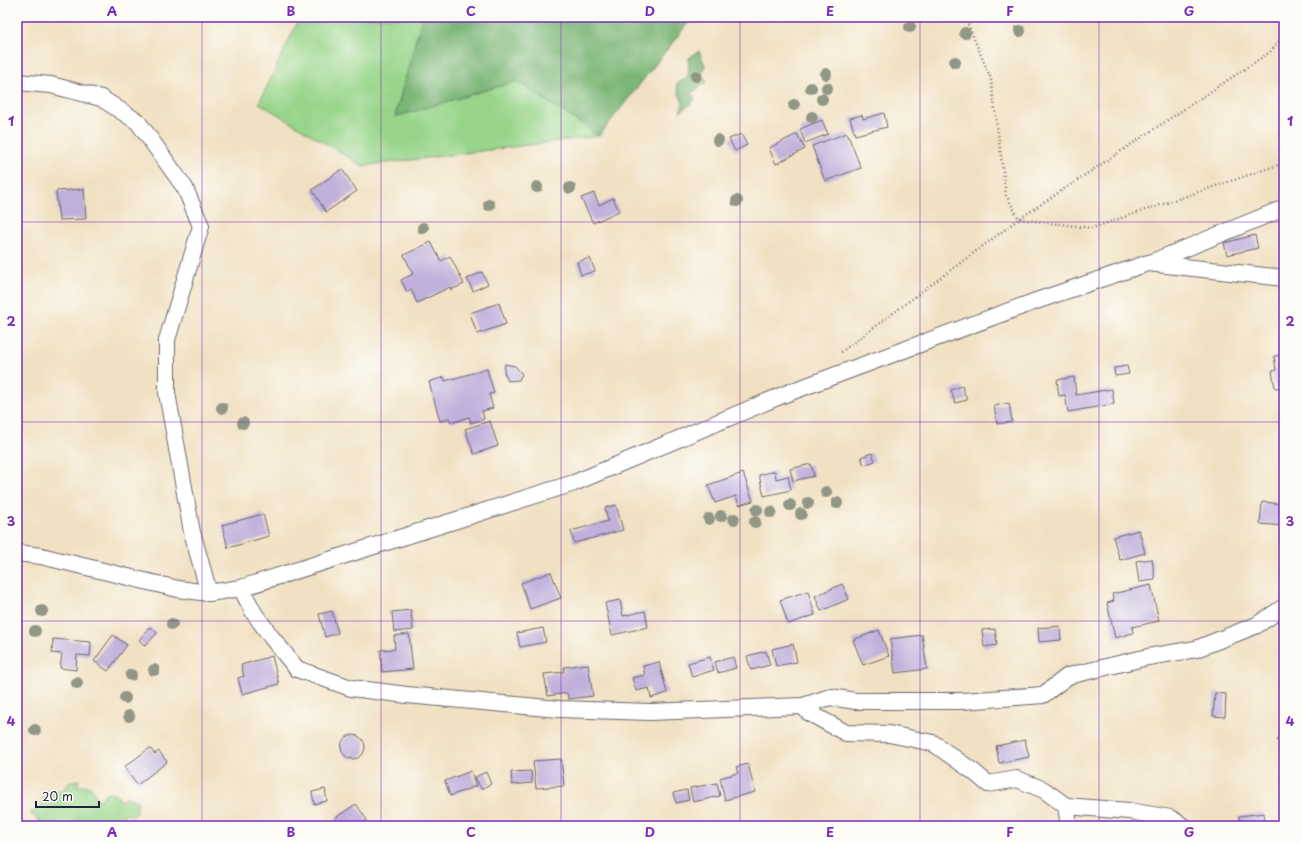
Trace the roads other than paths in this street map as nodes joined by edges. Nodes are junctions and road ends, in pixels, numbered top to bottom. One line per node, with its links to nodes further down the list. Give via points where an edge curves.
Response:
1 (17, 82): 7 (street, via 51,85 101,98 138,122 185,188 201,226 167,340 167,392 192,532)
2 (1284, 208): 3 (street)
3 (1148, 263): 4 (street); 6 (street, via 1036,301 785,394 574,483)
4 (1284, 278)
5 (17, 553): 7 (street, via 42,556 178,589)
6 (240, 588): 7 (street); 9 (street, via 254,613 297,669 351,688 559,709 650,712)
7 (209, 593)
8 (1284, 607): 9 (street, via 1257,625 1196,649 1148,657 1068,676 1043,694 963,701 856,701 830,697)
9 (803, 706): 10 (street, via 808,712 846,733 889,734 933,743 988,784 1017,779 1044,790)
10 (1066, 806): 11 (street); 12 (street, via 1129,811 1170,818)
11 (1069, 826)
12 (1183, 826)

